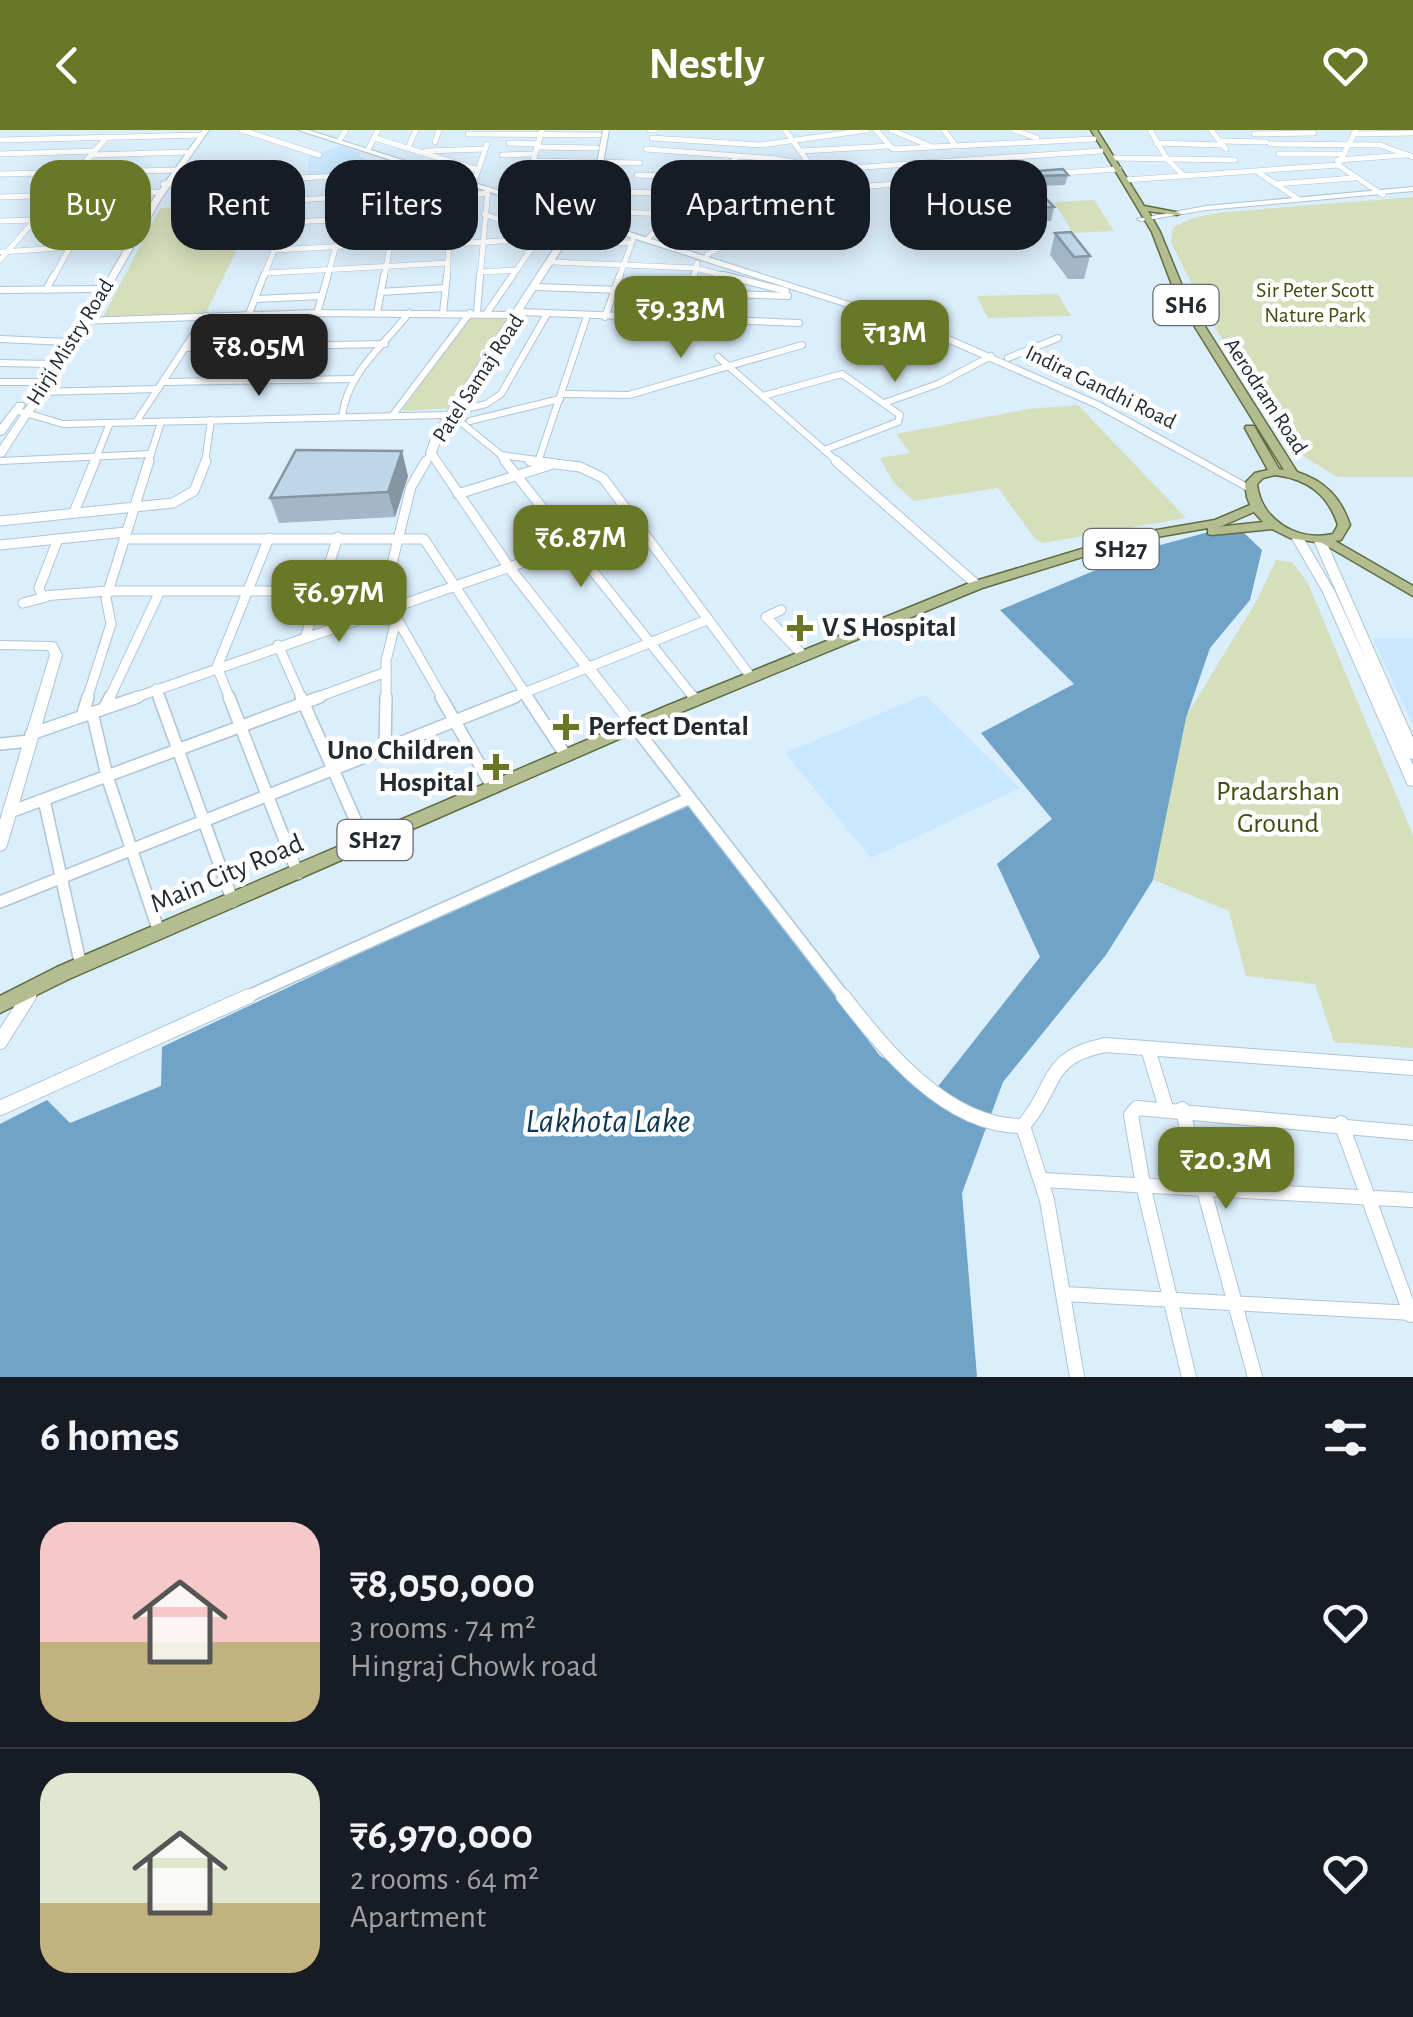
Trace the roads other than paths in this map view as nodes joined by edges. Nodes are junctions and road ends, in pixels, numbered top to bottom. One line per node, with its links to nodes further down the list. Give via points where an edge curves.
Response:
1 (32, 130): 41 (street)
2 (95, 130): 38 (street)
3 (242, 130): 77 (street)
4 (301, 130): 86 (main road, Indira Gandhi Road)
5 (311, 130): 33 (main road, Indira Gandhi Road)
6 (378, 130): 39 (street)
7 (416, 130): 59 (street)
8 (439, 130): 44 (street)
9 (715, 130): 43 (street)
10 (784, 130): 45 (street)
11 (808, 130): 37 (street)
12 (866, 130): 37 (street)
13 (876, 130): 56 (street)
14 (890, 130): 28 (street)
15 (944, 130): 54 (street)
16 (1014, 130): 42 (street)
17 (1150, 130): 48 (street)
18 (1211, 130): 49 (street)
19 (1247, 130): 31 (street)
20 (469, 132): 30 (street); 63 (street)
21 (542, 132): 22 (street); 30 (street); 61 (street)
22 (602, 132): 60 (main road); 90 (main road)
23 (653, 132): 43 (street); 62 (street)
24 (1311, 132): 31 (street); 52 (street)
25 (1354, 132): 32 (street); 53 (street)
26 (158, 133): 27 (street); 36 (street)
27 (202, 133): 68 (main road, Hirji Mistry Road); 85 (main road, Hirji Mistry Road)
28 (906, 133): 57 (street)
29 (1092, 133): 42 (street); 67 (main road, Aerodram Road / SH6); 107 (main road, Aerodram Road / SH6)
30 (491, 134): 64 (street)
31 (1254, 134): 50 (street)
32 (1413, 134)
33 (343, 135): 58 (main road, Indira Gandhi Road)
34 (745, 135): 51 (street)
35 (987, 136): 46 (street)
36 (107, 137): 38 (street); 72 (street)
37 (823, 137): 45 (street)
38 (88, 138): 41 (street)
39 (376, 138): 58 (street); 59 (street)
40 (0, 140): 41 (street)
41 (22, 140)
42 (1042, 140): 46 (street); 71 (street)
43 (709, 141): 51 (street)
44 (435, 142)
45 (794, 142): 51 (street); 70 (street)
46 (992, 142): 54 (street)
47 (509, 143): 61 (street)
48 (1156, 143): 49 (street); 82 (street)
49 (1221, 143): 50 (street); 100 (street)
50 (1268, 143): 52 (street); 76 (street)
51 (742, 144)
52 (1326, 144): 53 (street)
53 (1347, 144): 78 (street); 101 (street)
54 (955, 145): 57 (street)
55 (864, 147): 56 (street); 65 (street); 106 (street)
56 (891, 147): 57 (street); 97 (street)
57 (932, 147): 98 (street)
58 (369, 148): 87 (main road, Indira Gandhi Road)
59 (408, 148): 66 (street)
60 (597, 148): 61 (street); 91 (main road)
61 (537, 149): 74 (street); 89 (street)
62 (646, 149): 69 (street); 103 (street)
63 (462, 150): 64 (street); 66 (street)
64 (485, 150): 109 (street)
65 (831, 150): 70 (street); 96 (street)
66 (416, 151): 88 (street)
67 (1101, 151): 71 (street); 107 (main road, Aerodram Road / SH6)
68 (186, 152): 72 (street); 84 (main road, Hirji Mistry Road)
69 (680, 152): 80 (street); 92 (street)
70 (802, 152): 95 (street)
71 (1077, 152): 75 (street)
72 (94, 153): 73 (street); 83 (street)
73 (0, 154)
74 (502, 154)
75 (1034, 154): 79 (street); 114 (street)
76 (1279, 154): 101 (street); 108 (street)
77 (319, 155)
78 (1411, 155): 101 (street)
79 (1004, 156): 98 (street); 99 (street)
80 (737, 157): 81 (street); 93 (street)
81 (778, 159): 94 (street)
82 (1167, 159): 100 (street); 107 (street); 119 (street)
83 (88, 160)
84 (181, 160)
85 (182, 160)
86 (398, 160)
87 (403, 160)
88 (445, 160)
89 (533, 160)
90 (597, 160)
91 (597, 160)
92 (678, 160)
93 (734, 160)
94 (782, 160)
95 (808, 160)
96 (839, 160)
97 (902, 160)
98 (959, 160)
99 (1008, 160)
100 (1235, 160): 111 (street)
101 (1339, 160): 108 (street); 120 (street)
102 (631, 163): 103 (street)
103 (640, 163): 117 (street)
104 (890, 164): 106 (street)
105 (870, 165): 106 (street)
106 (876, 165): 124 (street)
107 (1115, 166): 114 (street); 121 (main road, Aerodram Road / SH6); 148 (main road, Aerodram Road / SH6)
108 (1291, 168): 110 (street)
109 (478, 170)
110 (1257, 171): 111 (street); 123 (street)
111 (1245, 172): 119 (street)
112 (30, 173): 115 (street)
113 (1047, 173): 114 (street)
114 (1054, 173)
115 (0, 174)
116 (171, 176): 128 (main road, Hirji Mistry Road)
117 (637, 176): 118 (street); 134 (street)
118 (651, 176)
119 (1184, 176): 121 (street)
120 (1356, 178): 123 (street); 137 (street)
121 (1125, 180): 148 (main road, Aerodram Road / SH6)
122 (478, 184): 130 (main road, Indira Gandhi Road)
123 (1275, 184): 140 (street)
124 (890, 185): 126 (street)
125 (478, 186): 130 (main road, Indira Gandhi Road)
126 (870, 186)
127 (171, 187): 128 (street)
128 (162, 188): 129 (street); 141 (main road, Hirji Mistry Road); 142 (main road, Hirji Mistry Road)
129 (151, 189)
130 (487, 190): 131 (street); 135 (main road, Indira Gandhi Road); 143 (street)
131 (478, 191)
132 (1413, 191): 137 (main road)
133 (631, 192): 134 (street)
134 (634, 192): 136 (street)
135 (498, 193)
136 (651, 193)
137 (1381, 194): 140 (main road); 144 (main road)
138 (30, 196): 139 (street)
139 (0, 197)
140 (1298, 199): 144 (main road)
141 (151, 202)
142 (151, 206)
143 (484, 214): 146 (street); 159 (street)
144 (1175, 216): 148 (main road); 148 (main road)
145 (30, 218): 149 (street)
146 (498, 219)
147 (325, 220): 151 (street)
148 (1146, 220): 247 (main road, Aerodram Road / SH6, via 1172,298); 248 (main road, Aerodram Road / SH6, via 1182,298)
149 (0, 221)
150 (305, 221): 151 (street)
151 (310, 221): 152 (street)
152 (305, 223)
153 (30, 224): 171 (street)
154 (631, 232): 155 (main road, Indira Gandhi Road)
155 (649, 237): 172 (main road, Indira Gandhi Road)
156 (632, 240): 172 (main road, Indira Gandhi Road); 176 (street)
157 (498, 241): 159 (street)
158 (478, 242): 159 (street)
159 (483, 242): 181 (street)
160 (36, 250): 171 (street)
161 (69, 250): 187 (street)
162 (124, 250): 185 (main road, Hirji Mistry Road)
163 (124, 250): 205 (main road, Hirji Mistry Road)
164 (276, 250): 182 (street)
165 (335, 250): 179 (street)
166 (389, 250): 177 (street)
167 (450, 250): 175 (street)
168 (529, 250): 180 (street)
169 (560, 250): 174 (main road, Patel Samaj Road)
170 (714, 250): 172 (street)
171 (3, 252): 173 (street)
172 (703, 256): 178 (street); 214 (main road, Indira Gandhi Road); 216 (main road, Indira Gandhi Road, via 920,323)
173 (0, 260)
174 (553, 262): 176 (street); 183 (main road, Patel Samaj Road)
175 (448, 263): 177 (street); 184 (street)
176 (621, 265): 178 (street); 188 (street)
177 (386, 267): 179 (street); 189 (street)
178 (695, 268): 190 (street); 190 (street, via 788,296)
179 (328, 270): 182 (street); 191 (street)
180 (517, 270): 181 (street); 200 (street)
181 (480, 272): 197 (street)
182 (266, 273): 192 (street)
183 (536, 287): 188 (street); 198 (main road, Patel Samaj Road)
184 (445, 288): 189 (street); 196 (street)
185 (100, 289): 187 (street); 205 (main road, Hirji Mistry Road)
186 (0, 290): 187 (street)
187 (46, 290)
188 (614, 290): 190 (street); 204 (street)
189 (381, 292): 194 (street)
190 (690, 293): 206 (street)
191 (322, 296): 192 (street); 193 (street)
192 (256, 299): 199 (street)
193 (317, 313): 194 (street); 199 (street)
194 (377, 313): 195 (street)
195 (408, 313): 196 (street); 211 (street)
196 (443, 313): 197 (street)
197 (473, 313): 200 (street); 230 (street)
198 (519, 313): 200 (street); 201 (street); 228 (main road, Patel Samaj Road)
199 (250, 314): 202 (street)
200 (486, 314)
201 (547, 314): 203 (street); 226 (street)
202 (206, 316): 205 (street); 213 (street)
203 (587, 316): 204 (street); 224 (street)
204 (604, 316): 206 (street)
205 (84, 320): 210 (main road, Hirji Mistry Road); 223 (main road, Hirji Mistry Road)
206 (684, 320): 207 (street)
207 (799, 324)
208 (1058, 338): 216 (street)
209 (0, 339): 210 (street)
210 (68, 342): 218 (main road, Hirji Mistry Road)
211 (385, 344): 213 (street); 220 (street)
212 (802, 345): 219 (street)
213 (185, 348): 222 (street)
214 (991, 356): 227 (street); 250 (main road, Indira Gandhi Road)
215 (718, 357): 219 (street)
216 (1008, 358): 250 (main road, Indira Gandhi Road)
217 (0, 362): 218 (street)
218 (52, 364): 223 (main road, Hirji Mistry Road)
219 (729, 366): 224 (street, via 630,395); 225 (street)
220 (354, 379): 222 (street); 232 (street, via 344,394)
221 (0, 382): 223 (street)
222 (161, 386): 223 (street); 235 (street)
223 (38, 388): 229 (main road, Hirji Mistry Road)
224 (560, 396): 231 (street); 245 (street)
225 (763, 396): 227 (street, via 842,374); 239 (street)
226 (496, 400): 228 (street); 231 (street)
227 (887, 402): 239 (street, via 900,415 898,422)
228 (453, 414): 230 (main road); 234 (street); 240 (main road, Patel Samaj Road)
229 (20, 416): 237 (main road); 238 (main road); 244 (main road, Hirji Mistry Road)
230 (392, 416): 232 (main road)
231 (491, 416): 234 (street)
232 (342, 417): 233 (main road)
233 (211, 420): 236 (main road); 252 (street, via 198,490 182,501)
234 (470, 421): 242 (street)
235 (136, 422): 236 (main road); 237 (main road)
236 (161, 422): 241 (street)
237 (110, 423): 243 (street)
238 (2, 425)
239 (824, 450): 270 (street)
240 (432, 453): 251 (main road, Patel Samaj Road); 259 (street, via 411,487)
241 (151, 454): 243 (street); 252 (street)
242 (500, 455): 245 (street); 249 (street)
243 (96, 456): 244 (street); 254 (street)
244 (0, 458)
245 (538, 462): 246 (street)
246 (556, 464): 249 (street); 256 (street, via 597,473)
247 (1276, 472): 248 (main road); 250 (main road)
248 (1292, 473): 264 (main road, SH6, via 1312,480 1337,506 1344,524)
249 (514, 476): 251 (street); 266 (street)
250 (1251, 483): 253 (main road)
251 (458, 494): 267 (main road, Patel Samaj Road)
252 (134, 506): 254 (street); 258 (street)
253 (1257, 507): 257 (main road); 270 (main road, SH27, via 1062,557)
254 (74, 512): 255 (street)
255 (0, 521)
256 (636, 523): 266 (street); 281 (street)
257 (1274, 525): 262 (main road); 270 (main road, SH27, via 1148,542)
258 (125, 536): 261 (street); 263 (street); 271 (street)
259 (397, 536): 260 (street); 269 (street, via 428,542); 278 (street, via 384,587)
260 (338, 537): 261 (street); 274 (street)
261 (269, 538): 273 (street)
262 (1297, 538): 264 (main road); 307 (main road, via 1330,592)
263 (58, 539): 265 (street); 276 (street, via 39,588)
264 (1328, 539): 268 (main road); 275 (main road); 303 (main road)
265 (0, 545)
266 (569, 545): 267 (street); 283 (street)
267 (508, 566): 269 (street); 288 (main road, Patel Samaj Road)
268 (1413, 584)
269 (453, 585): 278 (street); 292 (street)
270 (974, 588): 286 (main road, SH27)
271 (108, 591): 272 (street); 276 (street); 295 (street, via 111,624)
272 (160, 591): 273 (street); 295 (street)
273 (246, 591): 274 (street); 287 (street)
274 (321, 591): 282 (street)
275 (1413, 592)
276 (50, 596): 277 (street)
277 (23, 603)
278 (388, 607): 280 (street); 282 (street)
279 (781, 610): 286 (street, via 766,617)
280 (396, 620): 289 (street); 296 (street)
281 (707, 620): 283 (street); 290 (street)
282 (306, 636): 285 (street)
283 (649, 643): 288 (street); 293 (street)
284 (0, 646): 299 (main road, via 43,644 54,650)
285 (278, 646): 287 (street); 294 (street)
286 (804, 656): 290 (main road, SH27)
287 (217, 667): 291 (street); 297 (street)
288 (586, 668): 292 (street); 298 (main road, Patel Samaj Road)
289 (386, 672): 294 (street); 301 (street)
290 (751, 677): 293 (main road, Main City Road / SH27)
291 (156, 689): 295 (street); 302 (street)
292 (522, 694): 296 (street); 304 (street)
293 (696, 700): 298 (main road, Main City Road / SH27)
294 (302, 703): 297 (street); 305 (street)
295 (93, 712): 299 (street); 306 (street)
296 (455, 721): 301 (street); 308 (street)
297 (240, 726): 302 (street); 309 (street)
298 (634, 726): 304 (main road, Main City Road / SH27); 310 (street)
299 (30, 738): 300 (street); 312 (main road)
300 (0, 744)
301 (385, 749): 305 (street)
302 (175, 751): 306 (street); 313 (street)
303 (1413, 754)
304 (566, 756): 308 (main road, Main City Road / SH27)
305 (332, 770): 309 (street); 314 (street)
306 (107, 776): 311 (street); 316 (street)
307 (1413, 781)
308 (493, 788): 314 (main road, Main City Road / SH27)
309 (267, 796): 313 (street); 317 (street)
310 (690, 798): 329 (street); 332 (street, via 882,1046 963,1108)
311 (44, 800): 312 (street); 318 (street)
312 (10, 812): 315 (main road)
313 (202, 822): 316 (street); 320 (street)
314 (366, 844): 317 (main road, Main City Road / SH27)
315 (0, 845)
316 (131, 850): 318 (street); 321 (street)
317 (298, 874): 320 (main road, Main City Road / SH27)
318 (61, 878): 319 (street); 322 (street)
319 (0, 902)
320 (233, 902): 321 (main road, Main City Road / SH27)
321 (159, 932): 322 (main road, Main City Road / SH27)
322 (82, 966): 323 (main road, Main City Road / SH27)
323 (36, 985): 324 (main road, Main City Road / SH27); 325 (street)
324 (0, 1006): 325 (street)
325 (9, 1027): 326 (street)
326 (0, 1042)
327 (1148, 1049): 328 (street); 330 (street); 332 (street, via 1074,1052)
328 (1413, 1068)
329 (0, 1108)
330 (1174, 1109): 331 (street); 335 (street, via 1138,1108 1132,1114); 336 (street)
331 (1341, 1123): 333 (street); 337 (street)
332 (1015, 1126): 334 (street)
333 (1413, 1133)
334 (1042, 1180): 335 (street); 339 (street)
335 (1142, 1185): 336 (street); 340 (street)
336 (1201, 1188): 337 (street); 341 (street)
337 (1366, 1197): 338 (street); 342 (street)
338 (1413, 1200)
339 (1064, 1294): 340 (street); 343 (street)
340 (1169, 1300): 341 (street); 344 (street)
341 (1234, 1303): 342 (street); 345 (street)
342 (1412, 1315)
343 (1078, 1377)
344 (1189, 1377)
345 (1255, 1377)

